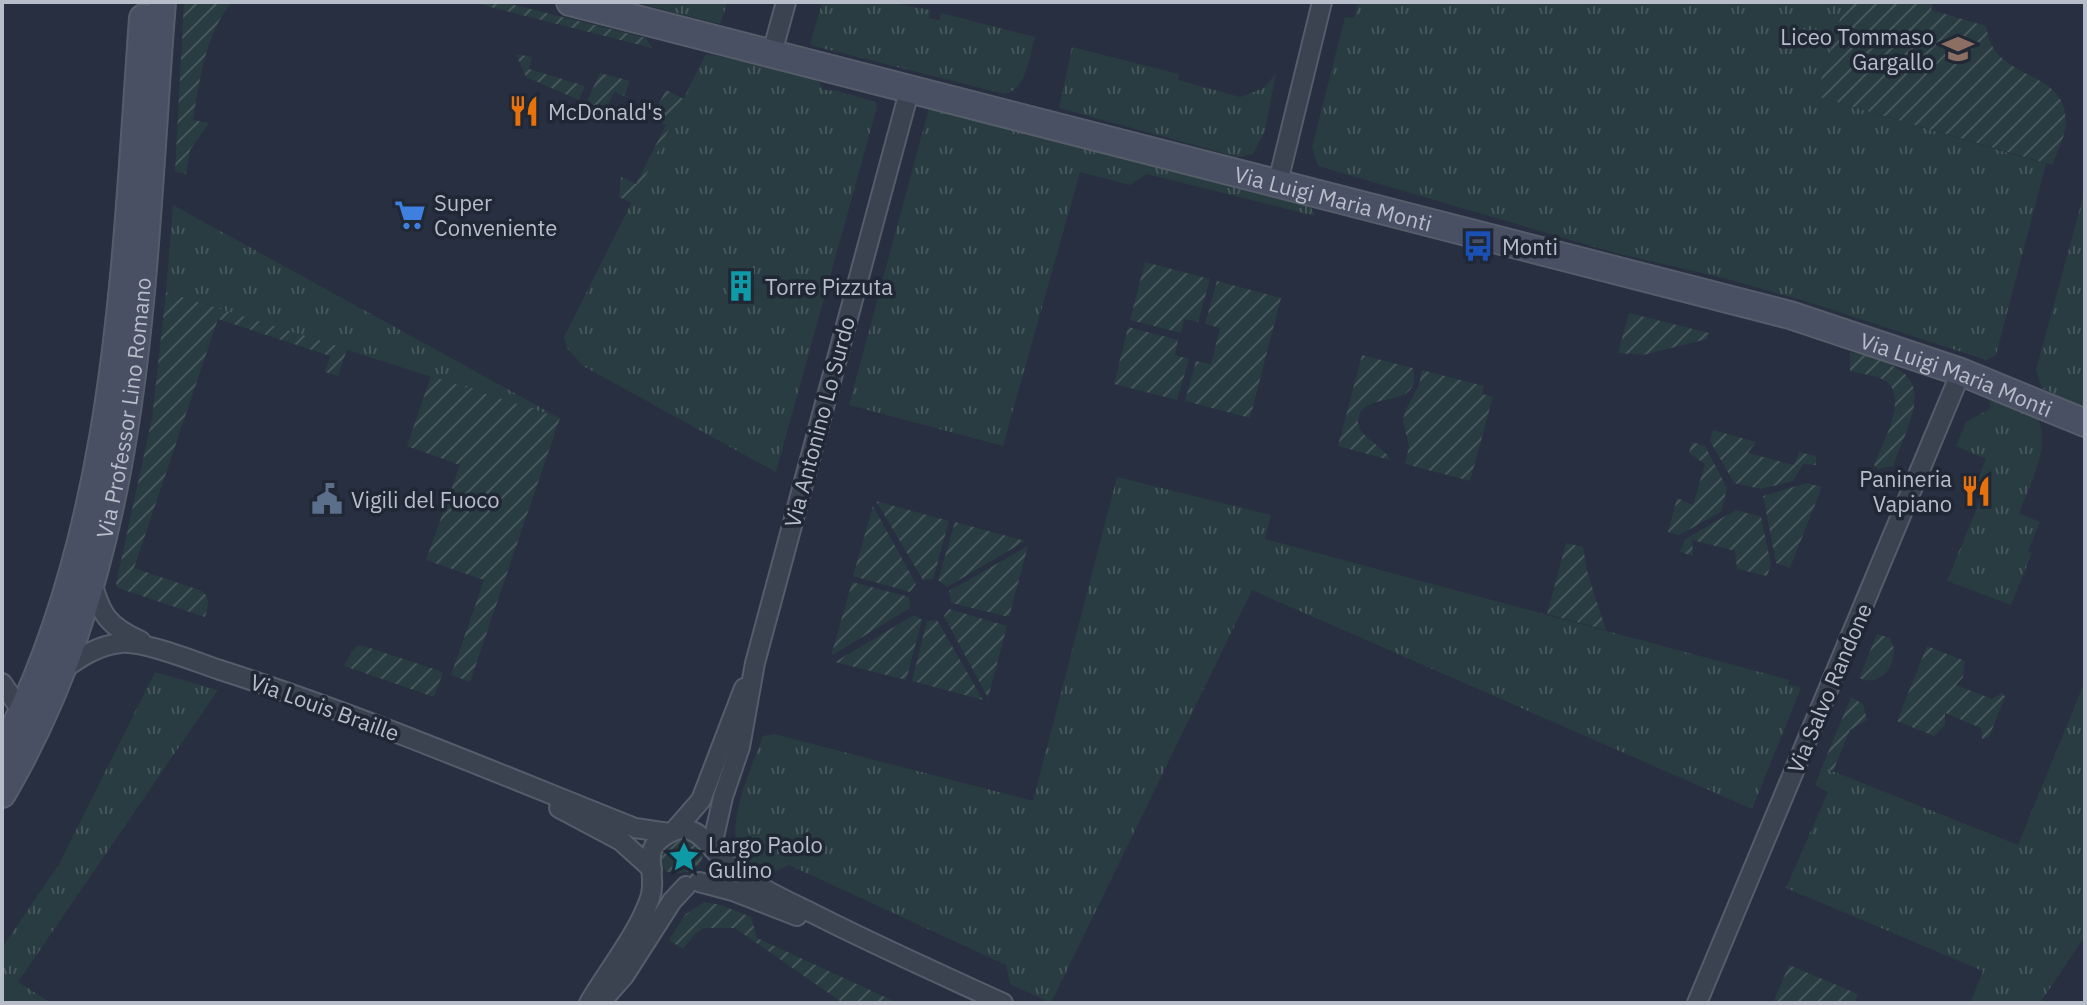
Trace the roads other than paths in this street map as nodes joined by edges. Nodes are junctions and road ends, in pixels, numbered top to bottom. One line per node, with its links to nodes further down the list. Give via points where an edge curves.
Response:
1 (144, 2): 16 (street, Via Professor Lino Romano, via 109,405 80,552)
2 (162, 2): 11 (street, Via Professor Lino Romano, via 152,177 129,411)
3 (570, 2): 6 (street, Via Luigi Maria Monti)
4 (786, 2): 6 (street)
5 (1322, 2): 8 (street)
6 (772, 53): 7 (street, Via Luigi Maria Monti)
7 (910, 88): 8 (street, Via Luigi Maria Monti); 13 (street, Via Antonino Lo Surdo)
8 (1278, 182): 9 (street, Via Luigi Maria Monti, via 1790,315)
9 (1961, 372): 10 (street, Via Luigi Maria Monti); 28 (street, Via Salvo Randone)
10 (2085, 423)
11 (92, 580): 12 (street, via 104,615 119,631); 14 (street, Via Professor Lino Romano)
12 (165, 652): 14 (street, via 124,643 105,646); 18 (street, Via Louis Braille, via 321,702)
13 (755, 663): 20 (street, via 701,800); 21 (street)
14 (61, 671): 19 (street, Via Professor Lino Romano)
15 (2, 683): 16 (street)
16 (23, 713): 17 (street, Via Professor Lino Romano)
17 (2, 753)
18 (483, 766): 20 (street, via 635,828); 22 (street, via 621,841)
19 (2, 794)
20 (671, 832): 21 (street, via 696,832); 22 (street, via 652,849)
21 (713, 848): 23 (street, via 713,865); 24 (street, via 759,886)
22 (653, 872): 23 (street, via 666,885); 25 (street, via 645,912)
23 (693, 884): 24 (street, via 733,891); 26 (street, via 672,901 624,976)
24 (867, 941): 27 (street)
25 (589, 1003)
26 (600, 1003)
27 (1003, 1003)
28 (1697, 1003)

